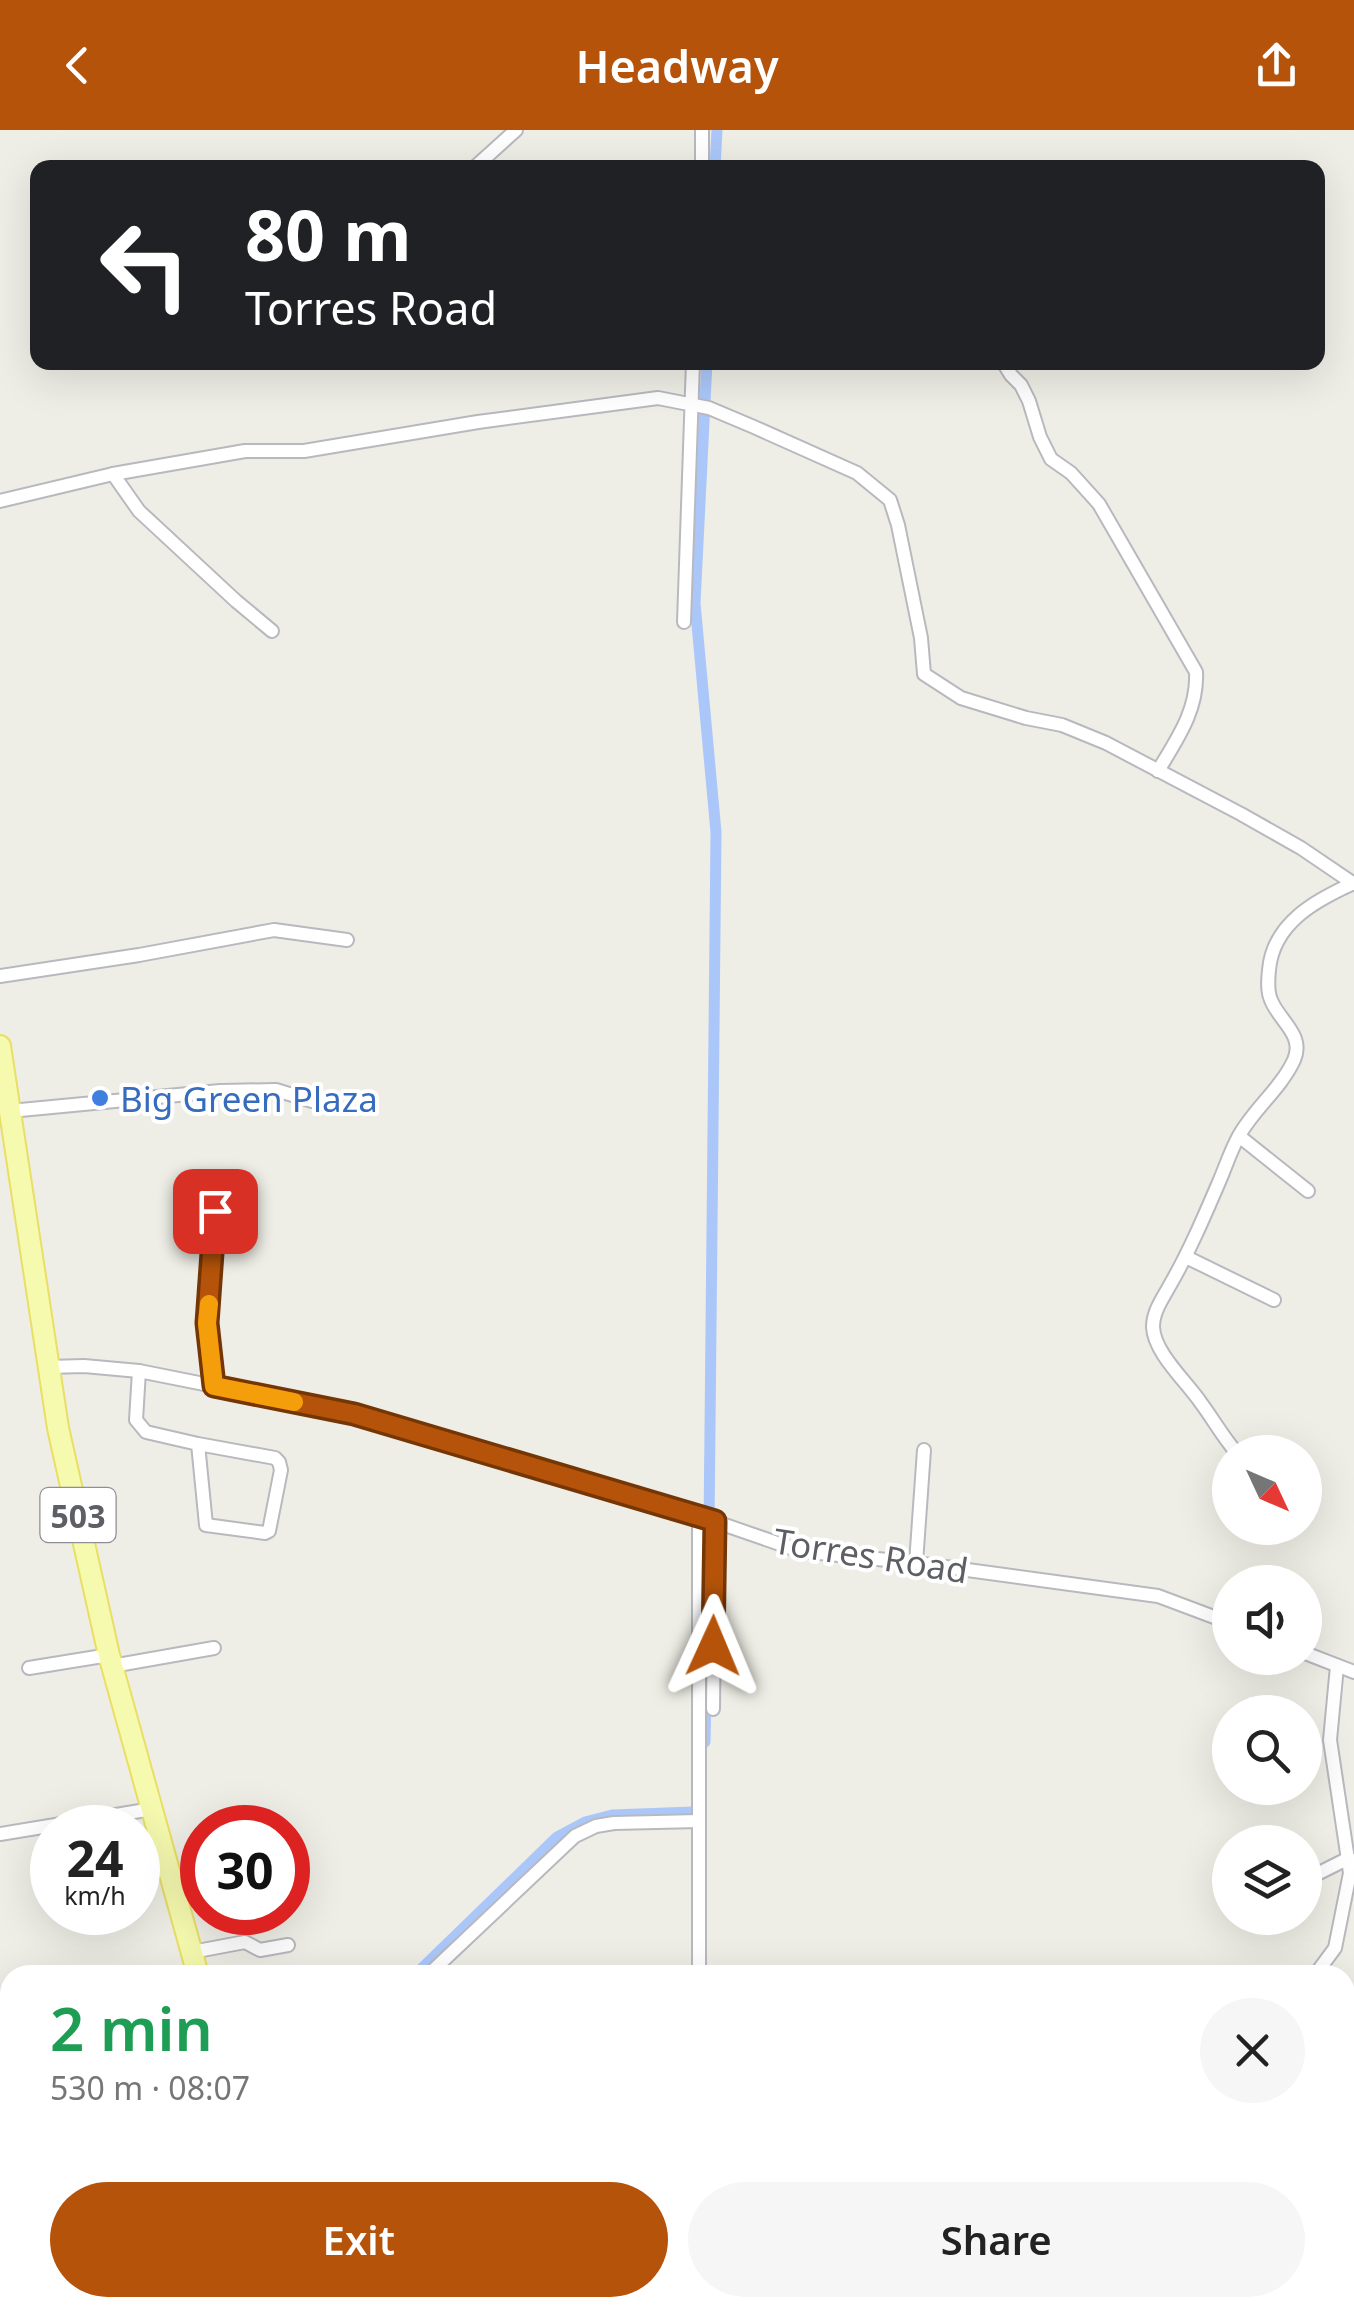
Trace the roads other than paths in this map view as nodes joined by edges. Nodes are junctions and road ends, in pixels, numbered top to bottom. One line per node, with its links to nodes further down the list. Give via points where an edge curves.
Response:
1 (516, 130): 3 (street)
2 (702, 130): 4 (street)
3 (483, 160)
4 (702, 160)
5 (694, 370): 7 (street)
6 (1008, 370): 12 (street, via 1030,401 1052,459 1099,504 1196,672 1193,706)
7 (699, 406): 8 (street, via 658,398); 10 (street); 12 (street, via 856,473 890,500 924,674 962,698 1062,726)
8 (113, 474): 9 (street); 11 (street, via 139,511)
9 (0, 501)
10 (684, 622)
11 (272, 631)
12 (1158, 770): 13 (street)
13 (1354, 884): 19 (street, via 1320,899 1282,932 1270,961 1268,995 1295,1035 1295,1058)
14 (347, 940): 15 (street, via 274,930)
15 (0, 976)
16 (0, 1046): 18 (main road, 503)
17 (312, 1100): 18 (street, via 276,1090 220,1091)
18 (10, 1111): 24 (main road, 503)
19 (1239, 1136): 21 (street); 22 (street)
20 (216, 1182): 26 (street, via 207,1323)
21 (1308, 1191)
22 (1186, 1257): 23 (street); 27 (street, via 1153,1328 1171,1365)
23 (1274, 1300)
24 (48, 1368): 25 (street, Torres Road); 34 (main road, 503)
25 (140, 1372): 26 (street, Torres Road); 28 (street, via 138,1426)
26 (214, 1386): 30 (street, Torres Road, via 354,1414)
27 (1224, 1435)
28 (198, 1444): 28 (street, via 206,1524 269,1532 280,1462)
29 (924, 1450): 31 (street)
30 (708, 1519): 31 (street, Torres Road, via 800,1551); 39 (street); 41 (street)
31 (916, 1562): 32 (street, Torres Road, via 1158,1596)
32 (1212, 1616)
33 (214, 1648): 34 (street)
34 (110, 1660): 37 (street); 40 (main road, 503)
35 (1322, 1660): 36 (street)
36 (1337, 1666): 38 (street); 45 (street, via 1330,1740)
37 (29, 1668)
38 (1354, 1672)
39 (713, 1709)
40 (151, 1805)
41 (699, 1821): 50 (street, via 614,1823 575,1836); 51 (street)
42 (30, 1829): 43 (street)
43 (0, 1834)
44 (160, 1838): 48 (main road, 503)
45 (1349, 1858): 46 (street); 52 (street, via 1335,1948)
46 (1322, 1872)
47 (288, 1945): 48 (street, via 260,1950 246,1942)
48 (192, 1952): 49 (main road, 503)
49 (195, 1965)
50 (439, 1965)
51 (699, 1965)
52 (1322, 1965)

